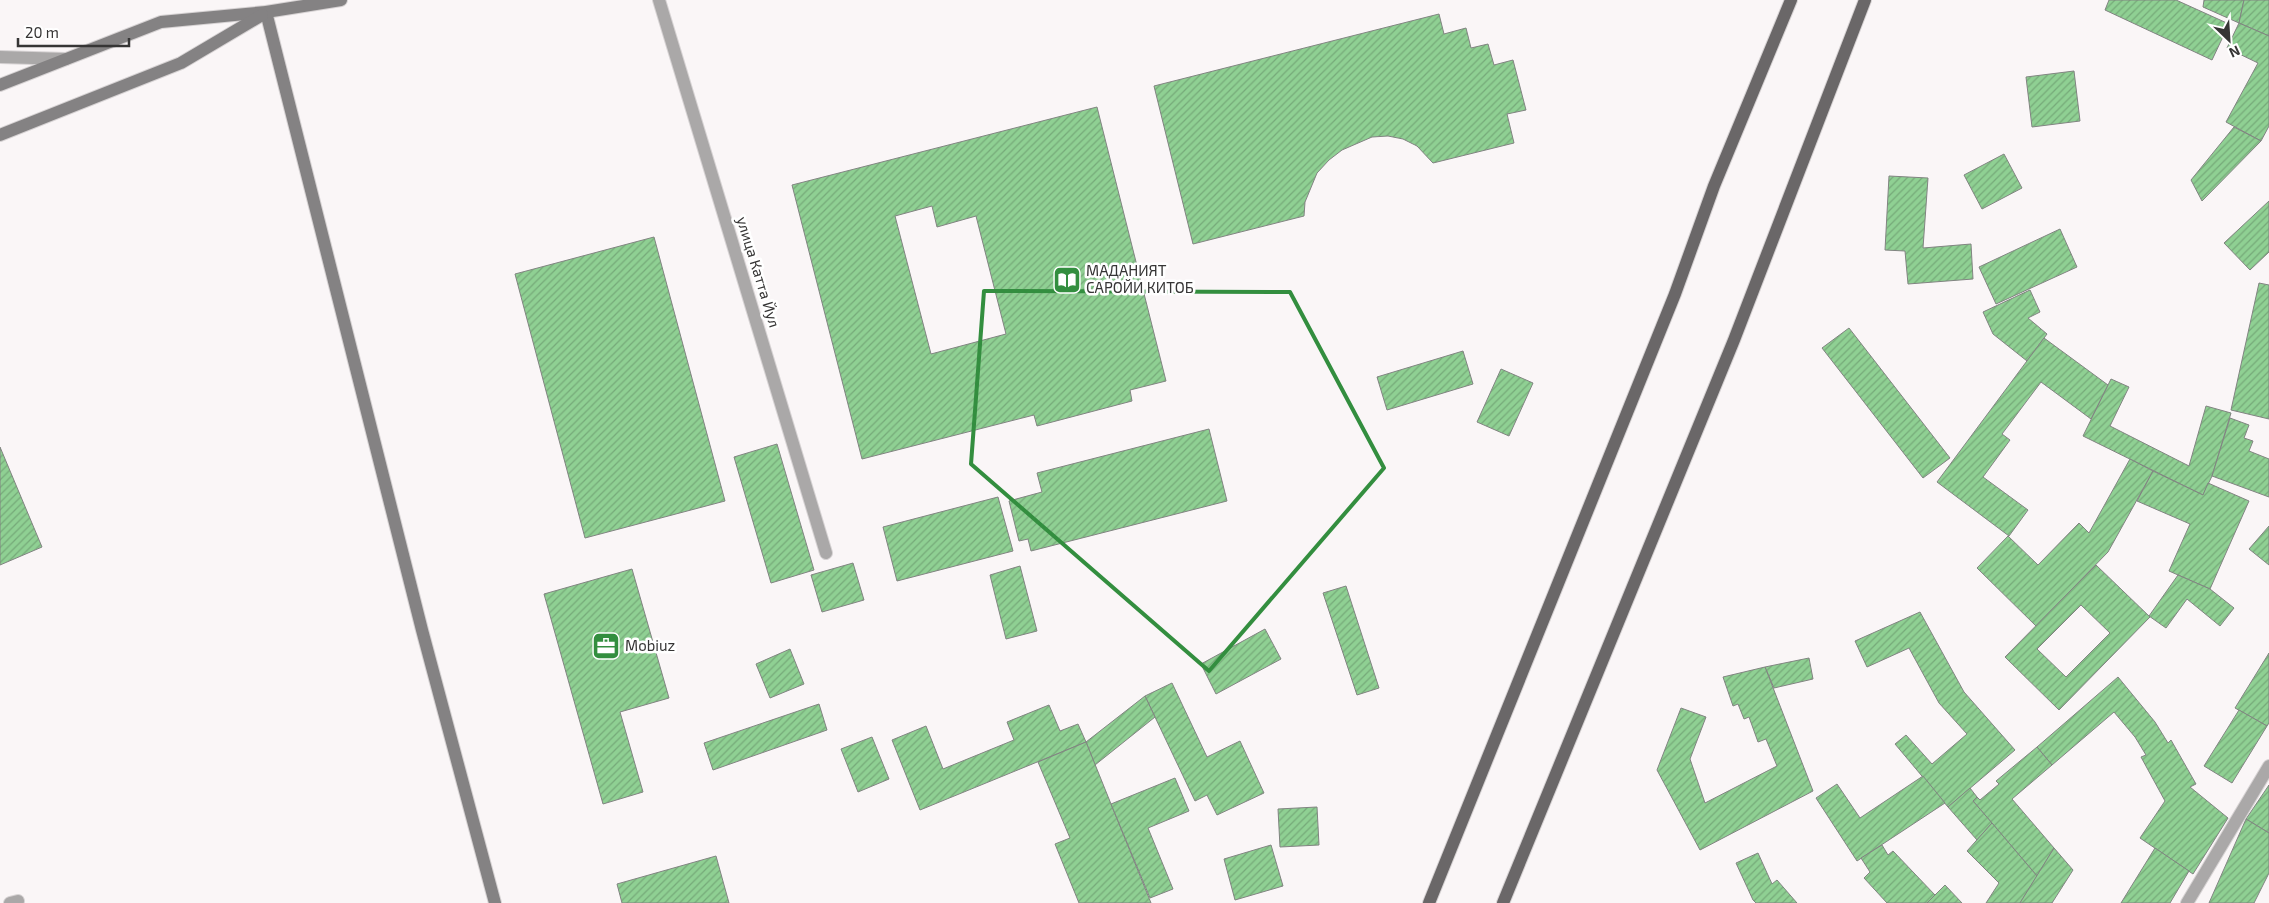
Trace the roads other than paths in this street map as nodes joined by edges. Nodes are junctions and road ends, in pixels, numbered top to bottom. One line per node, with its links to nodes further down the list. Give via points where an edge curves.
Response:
1 (341, 0): 5 (main road)
2 (659, 0): 10 (street, улица Катта Йул)
3 (1791, 0): 13 (main road)
4 (1865, 0): 14 (main road, via 1730,350)
5 (266, 12): 7 (main road, via 161,22); 9 (main road, via 181,63); 12 (main road, via 422,630)
6 (0, 57): 7 (street)
7 (66, 59): 8 (main road)
8 (0, 85)
9 (0, 136)
10 (826, 553)
11 (2269, 766): 15 (street)
12 (495, 903)
13 (1430, 903)
14 (1503, 903)
15 (2187, 903)

